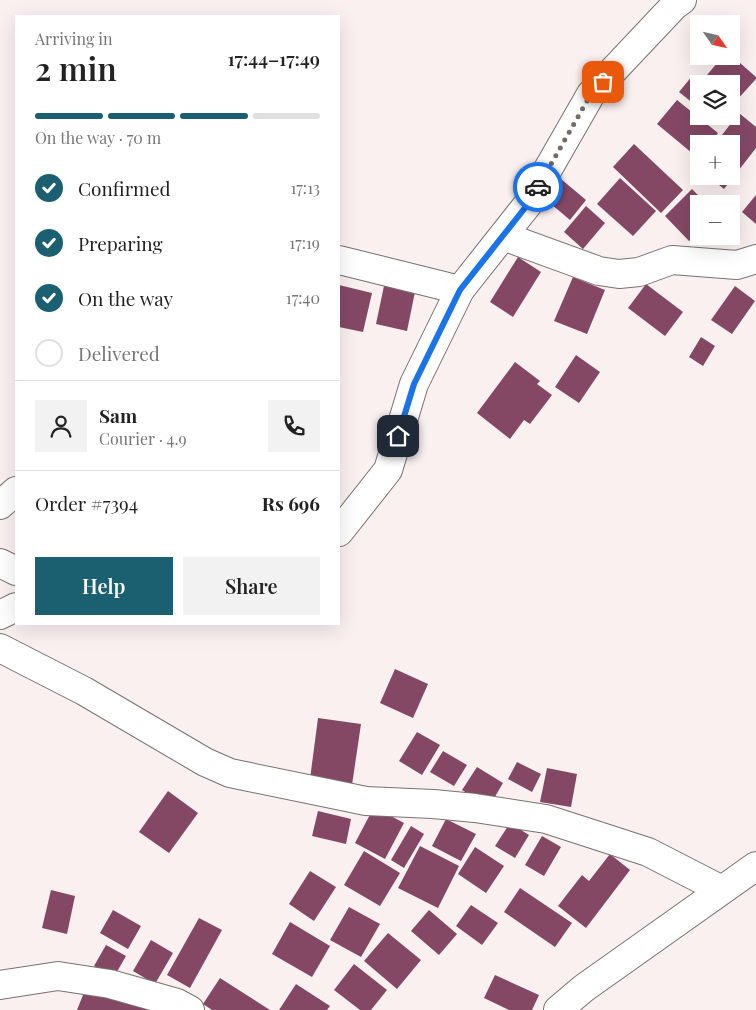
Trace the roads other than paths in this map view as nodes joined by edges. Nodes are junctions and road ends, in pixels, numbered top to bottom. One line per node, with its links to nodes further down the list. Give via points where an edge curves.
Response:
1 (682, 0): 2 (street, via 591,94 528,204)
2 (503, 236): 3 (street, via 599,271 619,274 638,272 672,260 737,265); 5 (street)
3 (756, 259)
4 (340, 260): 5 (street)
5 (460, 290): 8 (street, via 414,384 388,470)
6 (15, 492): 7 (street)
7 (0, 505)
8 (340, 531)
9 (0, 563): 10 (street)
10 (15, 570)
11 (15, 608): 12 (street)
12 (0, 615)
13 (0, 648): 15 (street, via 230,773 366,801 467,807 546,819 648,852)
14 (756, 866): 15 (street)
15 (722, 890): 18 (street)
16 (0, 985): 17 (street, via 58,976 110,984)
17 (190, 1010)
18 (558, 1010)

